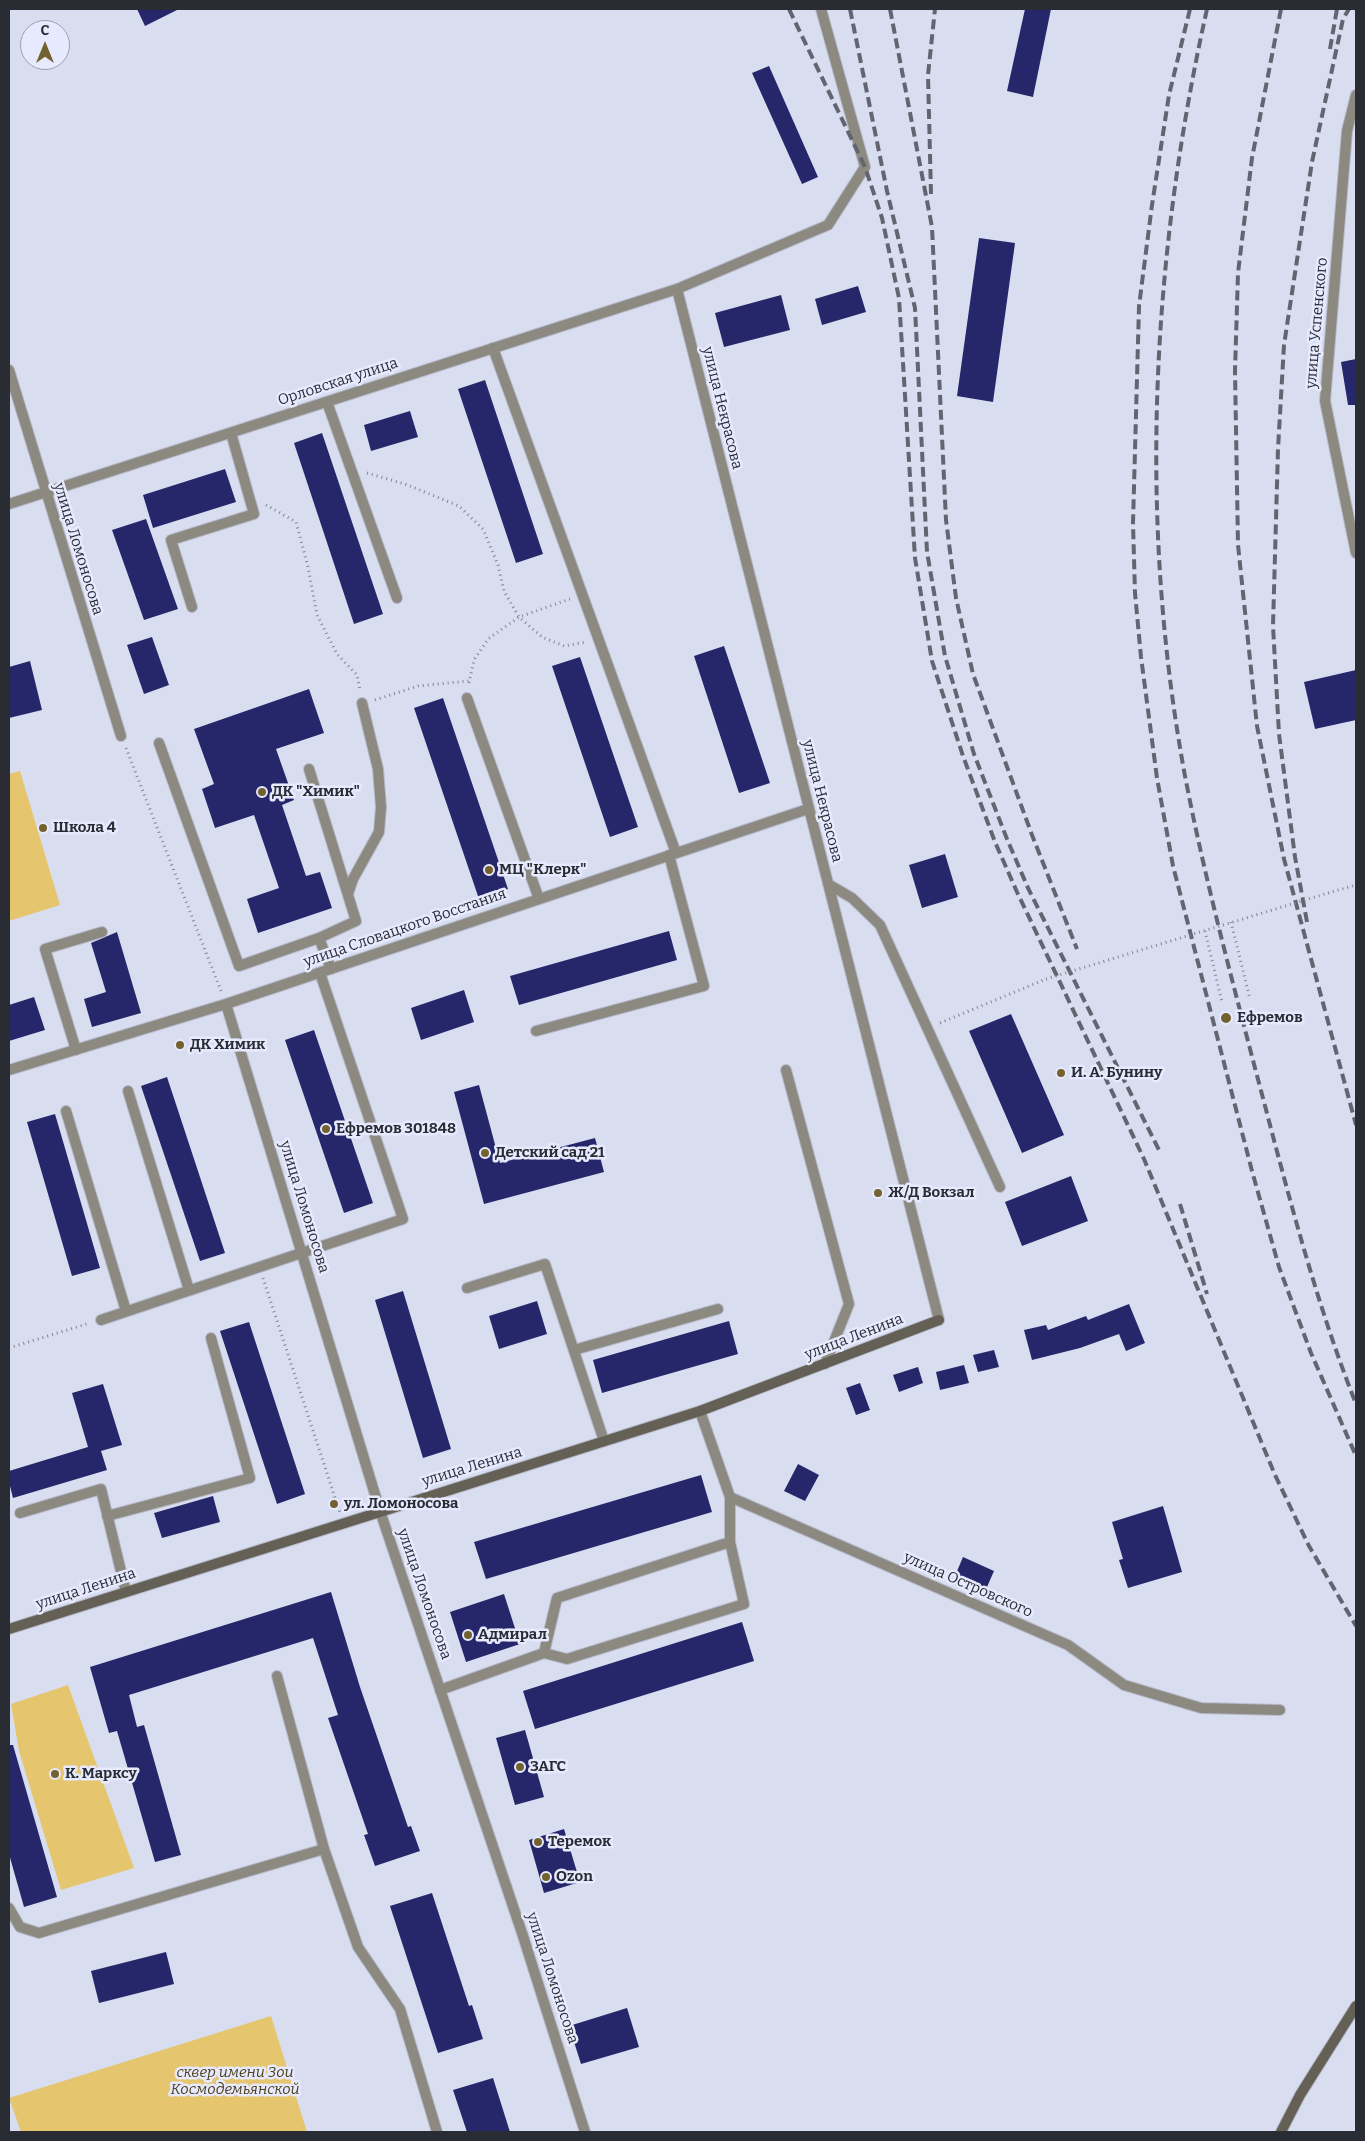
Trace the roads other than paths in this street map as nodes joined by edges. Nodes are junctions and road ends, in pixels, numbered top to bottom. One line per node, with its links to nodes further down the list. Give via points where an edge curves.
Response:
1 (821, 9): 3 (street, Орловская улица, via 865,167 828,225)
2 (1356, 95): 10 (street, улица Успенского, via 1347,131 1325,401)
3 (677, 289): 4 (street, Орловская улица); 18 (street, улица Некрасова)
4 (494, 348): 6 (street, Орловская улица); 19 (street)
5 (9, 370): 8 (street, улица Ломоносова)
6 (327, 402): 7 (street, Орловская улица); 11 (street)
7 (231, 433): 8 (street, Орловская улица); 12 (street, via 254,514 171,540)
8 (45, 493): 9 (street, Орловская улица); 15 (street, улица Ломоносова)
9 (9, 504)
10 (1356, 552)
11 (397, 598)
12 (192, 607)
13 (467, 698): 22 (street)
14 (362, 704): 21 (street, via 378,769 381,807 379,832)
15 (121, 736)
16 (159, 743): 24 (street, via 240,966)
17 (309, 769): 21 (street)
18 (808, 809): 19 (street, улица Словацкого Восстания); 20 (street, улица Некрасова)
19 (673, 854): 22 (street, улица Словацкого Восстания); 28 (street, via 704,986)
20 (828, 884): 34 (street, via 852,898 880,925); 41 (street, улица Некрасова)
21 (348, 894): 24 (street, via 356,921)
22 (539, 899): 25 (street, улица Словацкого Восстания)
23 (102, 932): 29 (street, via 45,949)
24 (319, 938): 25 (street)
25 (331, 969): 26 (street, улица Словацкого Восстания)
26 (320, 973): 27 (street, улица Словацкого Восстания); 35 (street, via 403,1219)
27 (226, 1004): 29 (street, улица Словацкого Восстания); 35 (street, улица Ломоносова)
28 (536, 1030)
29 (76, 1050): 30 (street, улица Словацкого Восстания)
30 (9, 1070)
31 (786, 1070): 44 (street, via 849,1304)
32 (128, 1091): 37 (street)
33 (66, 1111): 39 (street)
34 (1000, 1187)
35 (302, 1253): 37 (street); 48 (street, улица Ломоносова)
36 (467, 1288): 43 (street, via 545,1264)
37 (189, 1290): 39 (street)
38 (718, 1309): 43 (street)
39 (126, 1311): 40 (street)
40 (101, 1320)
41 (939, 1320): 44 (main road, улица Ленина)
42 (211, 1338): 50 (street, via 250,1478)
43 (574, 1350): 46 (street)
44 (825, 1364): 45 (main road, улица Ленина)
45 (700, 1411): 46 (main road, улица Ленина); 47 (street)
46 (604, 1441): 48 (main road, улица Ленина)
47 (730, 1497): 51 (street); 57 (street, улица Островского, via 1068,1645 1124,1685 1201,1708)
48 (380, 1511): 52 (main road, улица Ленина); 56 (street, улица Ломоносова)
49 (20, 1513): 50 (street, via 100,1489)
50 (107, 1516): 52 (street)
51 (730, 1542): 54 (street, via 558,1598); 54 (street, via 744,1604 567,1659)
52 (126, 1592): 53 (main road, улица Ленина)
53 (9, 1629)
54 (544, 1653): 56 (street)
55 (277, 1676): 58 (street)
56 (440, 1690): 62 (street, улица Ломоносова)
57 (1280, 1710)
58 (324, 1849): 59 (street, via 39,1933 20,1927); 61 (street, via 358,1947 400,2009)
59 (9, 1908)
60 (1356, 2006): 63 (main road, via 1300,2095)
61 (437, 2132)
62 (585, 2132)
63 (1281, 2132)

